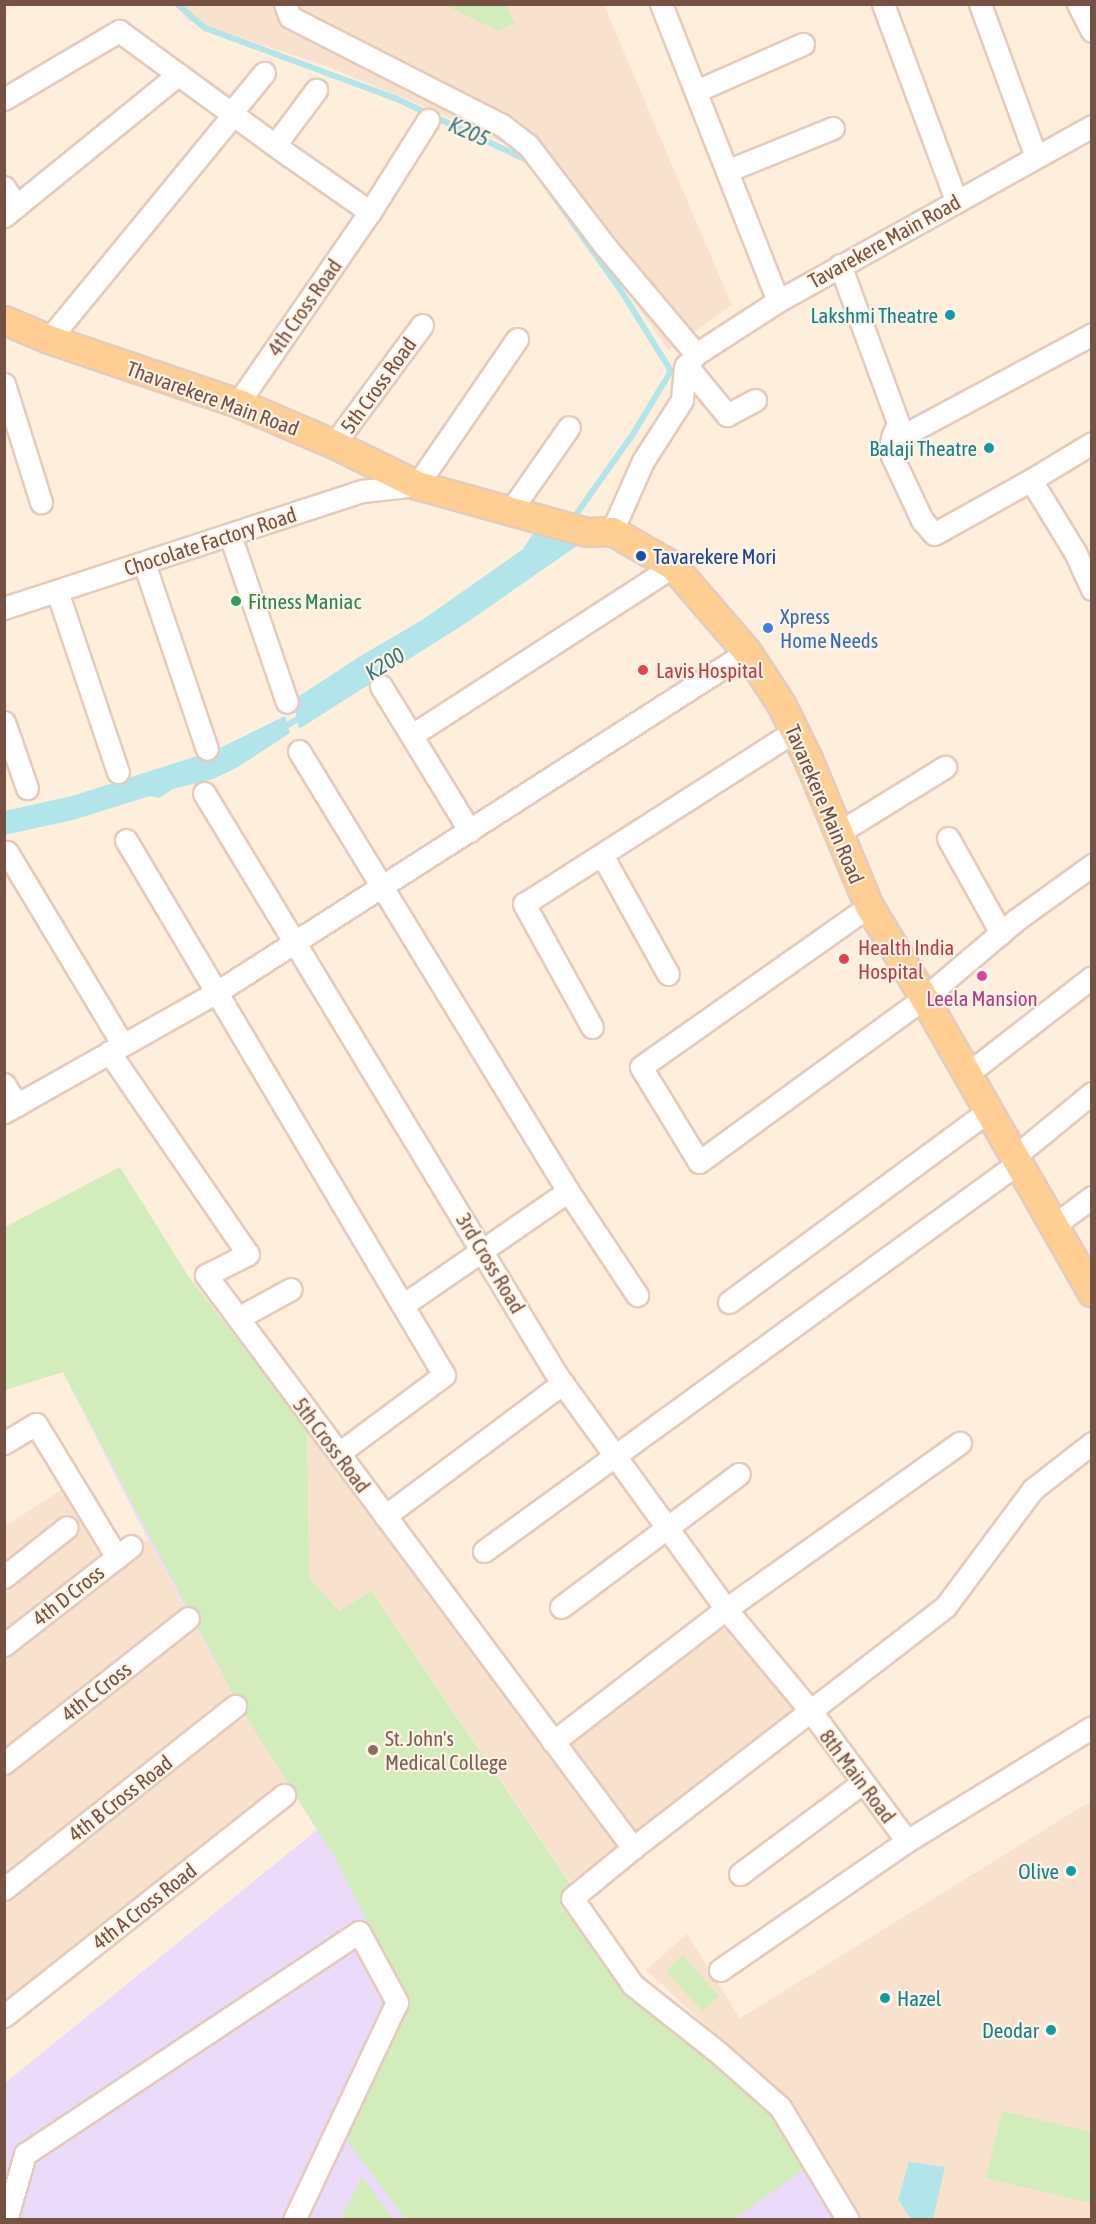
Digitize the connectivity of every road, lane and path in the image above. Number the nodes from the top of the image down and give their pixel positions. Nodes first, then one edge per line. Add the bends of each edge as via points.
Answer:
1 (285, 4) edge
2 (661, 4) edge
3 (883, 4) edge
4 (980, 4) edge
5 (1078, 4) edge
6 (1092, 31) edge
7 (803, 44) dead end
8 (264, 73) dead end
9 (179, 74) junction
10 (316, 90) dead end
11 (696, 91) junction
12 (4, 99) edge
13 (232, 114) junction
14 (428, 120) dead end
15 (1092, 126) edge
16 (833, 128) dead end
17 (275, 145) junction
18 (1036, 157) junction
19 (729, 170) junction
20 (4, 187) edge
21 (956, 200) junction
22 (11, 211) edge
23 (370, 212) junction
24 (840, 265) junction
25 (778, 300) junction
26 (6, 321) edge
27 (422, 325) dead end
28 (1092, 334) edge
29 (49, 339) junction
30 (517, 339) dead end
31 (689, 362) junction
32 (4, 384) edge
33 (755, 400) dead end
34 (238, 403) junction
35 (569, 427) dead end
36 (891, 442) junction
37 (1092, 443) edge
38 (334, 444) junction
39 (1031, 480) junction
40 (417, 485) junction
41 (41, 502) dead end
42 (511, 510) junction
43 (599, 531) junction
44 (230, 535) junction
45 (1083, 548) edge
46 (144, 563) junction
47 (673, 566) junction
48 (1092, 589) edge
49 (57, 591) junction
50 (4, 608) edge
51 (747, 652) junction
52 (381, 686) dead end
53 (287, 702) dead end
54 (4, 722) edge
55 (794, 731) junction
56 (411, 735) junction
57 (207, 749) dead end
58 (299, 751) dead end
59 (945, 767) dead end
60 (118, 772) dead end
61 (27, 788) dead end
62 (204, 794) dead end
63 (471, 831) junction
64 (838, 833) junction
65 (948, 837) dead end
66 (126, 840) dead end
67 (7, 852) dead end
68 (602, 855) junction
69 (1092, 865) edge
70 (382, 885) junction
71 (869, 906) junction
72 (1001, 933) junction
73 (296, 943) junction
74 (668, 974) dead end
75 (1092, 977) edge
76 (217, 992) junction
77 (924, 998) junction
78 (592, 1027) dead end
79 (116, 1049) junction
80 (967, 1074) junction
81 (4, 1084) edge
82 (1092, 1093) edge
83 (11, 1109) edge
84 (988, 1111) junction
85 (1016, 1160) junction
86 (568, 1191) junction
87 (1092, 1197) edge
88 (1053, 1226) junction
89 (483, 1251) junction
90 (291, 1289) dead end
91 (1092, 1292) edge
92 (637, 1295) dead end
93 (729, 1302) dead end
94 (403, 1305) junction
95 (238, 1318) junction
96 (563, 1383) junction
97 (4, 1443) edge
98 (960, 1443) dead end
99 (1092, 1443) edge
100 (339, 1453) junction
101 (614, 1456) junction
102 (740, 1474) dead end
103 (385, 1516) junction
104 (67, 1527) dead end
105 (668, 1529) junction
106 (484, 1551) dead end
107 (4, 1577) edge
108 (561, 1608) dead end
109 (726, 1610) junction
110 (188, 1618) dead end
111 (4, 1645) edge
112 (235, 1706) dead end
113 (810, 1710) junction
114 (1092, 1727) edge
115 (553, 1742) junction
116 (4, 1763) edge
117 (862, 1783) junction
118 (284, 1795) dead end
119 (906, 1841) junction
120 (633, 1848) junction
121 (740, 1874) dead end
122 (4, 1889) edge
123 (720, 1970) dead end
124 (5, 2016) edge
125 (6, 2220) edge
126 (294, 2220) edge
127 (848, 2220) edge

1 - 31 street via 290,17 502,125 528,145
2 - 11 street
3 - 21 street
4 - 18 street
5 - 6 street
7 - 11 street
8 - 13 street
9 - 12 street via 119,31
9 - 13 street
9 - 22 street
10 - 17 street
11 - 19 street
13 - 17 street
13 - 29 street
14 - 23 street, 4th Cross Road
15 - 18 street, Tavarekere Main Road
16 - 19 street
17 - 23 street
18 - 21 street, Tavarekere Main Road
19 - 25 street
20 - 22 street
21 - 24 street, Tavarekere Main Road
23 - 34 street, 4th Cross Road
24 - 25 street, Tavarekere Main Road
24 - 36 street via 898,423
25 - 31 street, Tavarekere Main Road
26 - 29 main road, Thavarekere Main Road
27 - 38 street, 5th Cross Road
28 - 36 street
29 - 34 main road, Thavarekere Main Road
30 - 40 street
31 - 33 street via 727,415
31 - 43 street via 682,400
32 - 41 street
34 - 38 main road, Thavarekere Main Road
35 - 42 street
36 - 39 street via 892,456 922,520 934,534
37 - 39 street
38 - 40 main road, Thavarekere Main Road
39 - 45 street
40 - 42 main road, Tavarekere Main Road
40 - 44 street, Chocolate Factory Road via 363,491
42 - 43 main road, Tavarekere Main Road
43 - 47 main road, Tavarekere Main Road
44 - 46 street, Chocolate Factory Road
44 - 53 street
45 - 48 street
46 - 49 street, Chocolate Factory Road
46 - 57 street
47 - 51 main road, Tavarekere Main Road
47 - 56 street
49 - 50 street, Chocolate Factory Road
49 - 60 street
51 - 55 main road, Tavarekere Main Road
51 - 63 street
52 - 56 street
54 - 61 street
55 - 64 main road, Tavarekere Main Road
55 - 68 street
56 - 63 street
58 - 70 street
59 - 64 street
62 - 73 street, 3rd Cross Road
63 - 70 street
64 - 71 main road, Tavarekere Main Road
65 - 72 street
66 - 76 street
67 - 79 street
68 - 74 street
68 - 78 street via 524,904
69 - 72 street
70 - 73 street
70 - 86 street
71 - 77 main road, Tavarekere Main Road
71 - 77 street via 641,1067 699,1162
72 - 77 street
73 - 76 street
73 - 89 street, 3rd Cross Road
75 - 80 street
76 - 79 street
76 - 94 street
77 - 80 main road, Tavarekere Main Road
79 - 83 street
79 - 95 street, 5th Cross Road via 248,1254 206,1275
80 - 84 main road, Tavarekere Main Road
81 - 83 street
82 - 85 street
84 - 85 main road, Tavarekere Main Road
84 - 93 street
85 - 88 main road, Tavarekere Main Road
85 - 101 street
86 - 89 street
86 - 92 street
87 - 88 street
88 - 91 main road, Tavarekere Main Road
89 - 94 street
89 - 96 street, 3rd Cross Road
90 - 95 street
94 - 100 street via 444,1375
95 - 100 street, 5th Cross Road
96 - 101 street, 3rd Cross Road
96 - 103 street
97 - 111 street, 4th D Cross via 36,1424 124,1551
98 - 109 street
99 - 113 street via 1033,1489 945,1607
100 - 103 street, 5th Cross Road
101 - 105 street, 3rd Cross Road
101 - 106 street
102 - 105 street
103 - 115 street, 5th Cross Road
104 - 107 street
105 - 108 street
105 - 109 street, 3rd Cross Road
109 - 113 street, 3rd Cross Road
109 - 115 street
110 - 116 street, 4th C Cross
112 - 122 street, 4th B Cross Road
113 - 117 street, 8th Main Road
113 - 120 street
114 - 119 street
115 - 120 street, 5th Cross Road
117 - 119 street, 8th Main Road
117 - 121 street
118 - 124 street, 4th A Cross Road
119 - 123 street
120 - 127 street via 572,1898 633,1985 780,2107
125 - 126 street via 25,2154 359,1932 397,2002

